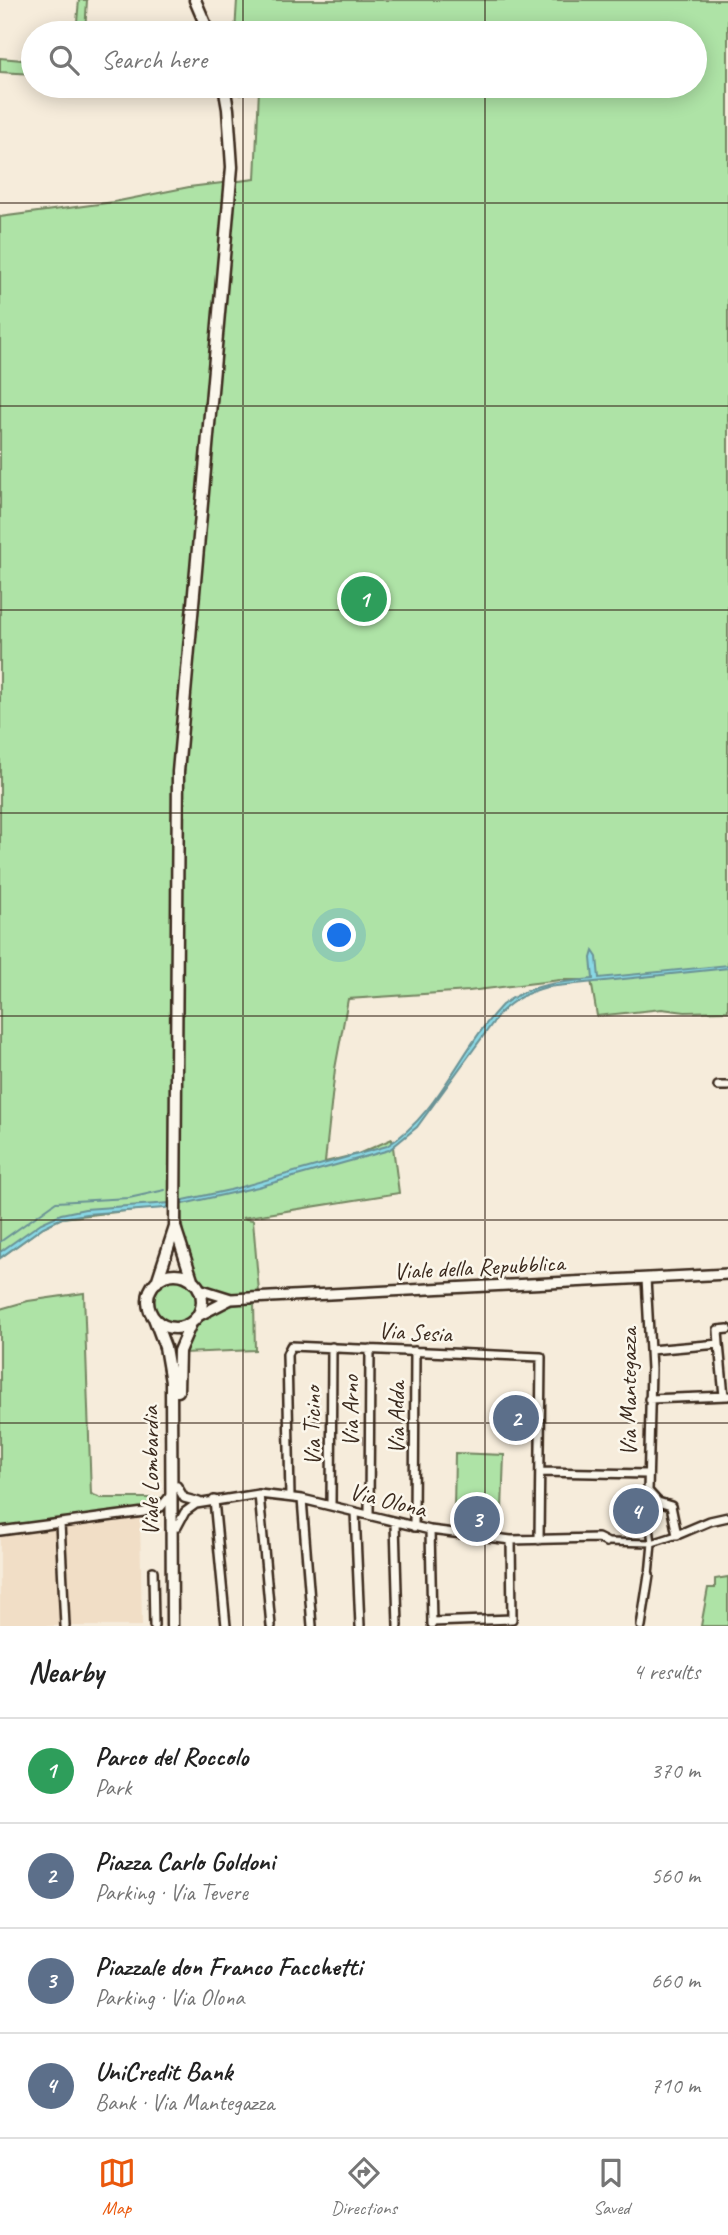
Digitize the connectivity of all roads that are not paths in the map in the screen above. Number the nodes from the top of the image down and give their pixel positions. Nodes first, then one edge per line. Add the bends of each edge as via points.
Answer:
1 (195, 0) edge
2 (204, 21) edge
3 (226, 98) edge
4 (718, 1086) dead end
5 (728, 1086) edge
6 (175, 1227) junction
7 (728, 1274) edge
8 (646, 1278) junction
9 (157, 1282) junction
10 (196, 1285) junction
11 (231, 1299) junction
12 (155, 1318) junction
13 (194, 1319) junction
14 (728, 1329) edge
15 (719, 1344) junction
16 (331, 1347) junction
17 (370, 1349) junction
18 (650, 1350) junction
19 (415, 1351) junction
20 (726, 1396) edge
21 (649, 1399) junction
22 (540, 1472) junction
23 (647, 1474) junction
24 (174, 1489) junction
25 (259, 1494) junction
26 (652, 1496) junction
27 (290, 1497) junction
28 (302, 1499) junction
29 (214, 1500) junction
30 (203, 1502) junction
31 (331, 1506) junction
32 (144, 1512) junction
33 (355, 1512) junction
34 (369, 1516) junction
35 (728, 1517) edge
36 (60, 1522) junction
37 (395, 1522) junction
38 (174, 1524) junction
39 (414, 1527) junction
40 (430, 1530) junction
41 (0, 1531) edge
42 (677, 1535) junction
43 (511, 1540) junction
44 (539, 1540) junction
45 (606, 1542) joint
46 (652, 1543) junction
47 (153, 1571) dead end
48 (649, 1576) joint
49 (481, 1623) edge
50 (432, 1624) edge
51 (65, 1626) edge
52 (153, 1626) edge
53 (172, 1626) edge
54 (177, 1626) edge
55 (226, 1626) edge
56 (271, 1626) edge
57 (312, 1626) edge
58 (360, 1626) edge
59 (398, 1626) edge
60 (642, 1626) edge

1 - 2 main road
3 - 6 main road via 232,167 178,772
4 - 5 street
6 - 9 main road
6 - 10 main road
7 - 8 street, Viale della Repubblica
8 - 11 street, Viale della Repubblica
8 - 18 street, Via Mantegazza
9 - 10 main road via 175,1275
9 - 12 main road via 149,1300
10 - 11 street
10 - 13 main road via 202,1302
11 - 13 street
12 - 13 main road via 172,1328
12 - 24 main road, Viale Lombardia via 171,1382
13 - 24 main road, Viale Lombardia via 179,1351
14 - 15 street via 718,1330
15 - 18 street
15 - 20 street
16 - 17 street, Via Sesia
16 - 27 street, Via Sesia via 288,1348
16 - 31 street, Via Ticino
17 - 19 street, Via Sesia
17 - 34 street, Via Arno
18 - 21 street, Via Mantegazza
19 - 22 street, Via Sesia via 541,1357
19 - 39 street, Via Adda
20 - 21 street
21 - 23 street, Via Mantegazza
22 - 23 street
22 - 44 street
23 - 26 street, Via Mantegazza
24 - 30 street via 192,1501
24 - 32 street via 161,1507
24 - 38 main road, Viale Lombardia
25 - 27 street, Via Olona
25 - 29 street, Via Olona
25 - 56 street
26 - 42 street via 671,1506
26 - 46 street via 644,1509
27 - 28 street, Via Olona
28 - 31 street, Via Olona
28 - 57 street
29 - 30 street, Via Olona
29 - 55 street
30 - 38 street via 188,1508
31 - 33 street, Via Olona
32 - 36 street
32 - 38 street via 160,1514
33 - 34 street, Via Olona
33 - 58 street
34 - 37 street, Via Olona
35 - 42 street
36 - 41 street
36 - 51 street
37 - 39 street, Via Olona
37 - 59 street
38 - 53 main road, Viale Lombardia
38 - 54 main road, Viale Lombardia
39 - 40 street, Via Olona
40 - 43 street, Via Olona
40 - 50 street
42 - 46 street
43 - 44 street, Via Olona
43 - 49 street via 512,1619
44 - 45 street, Via Olona via 598,1538
45 - 46 street
46 - 48 street
47 - 52 street, Viale Lombardia
48 - 60 street
49 - 50 street

